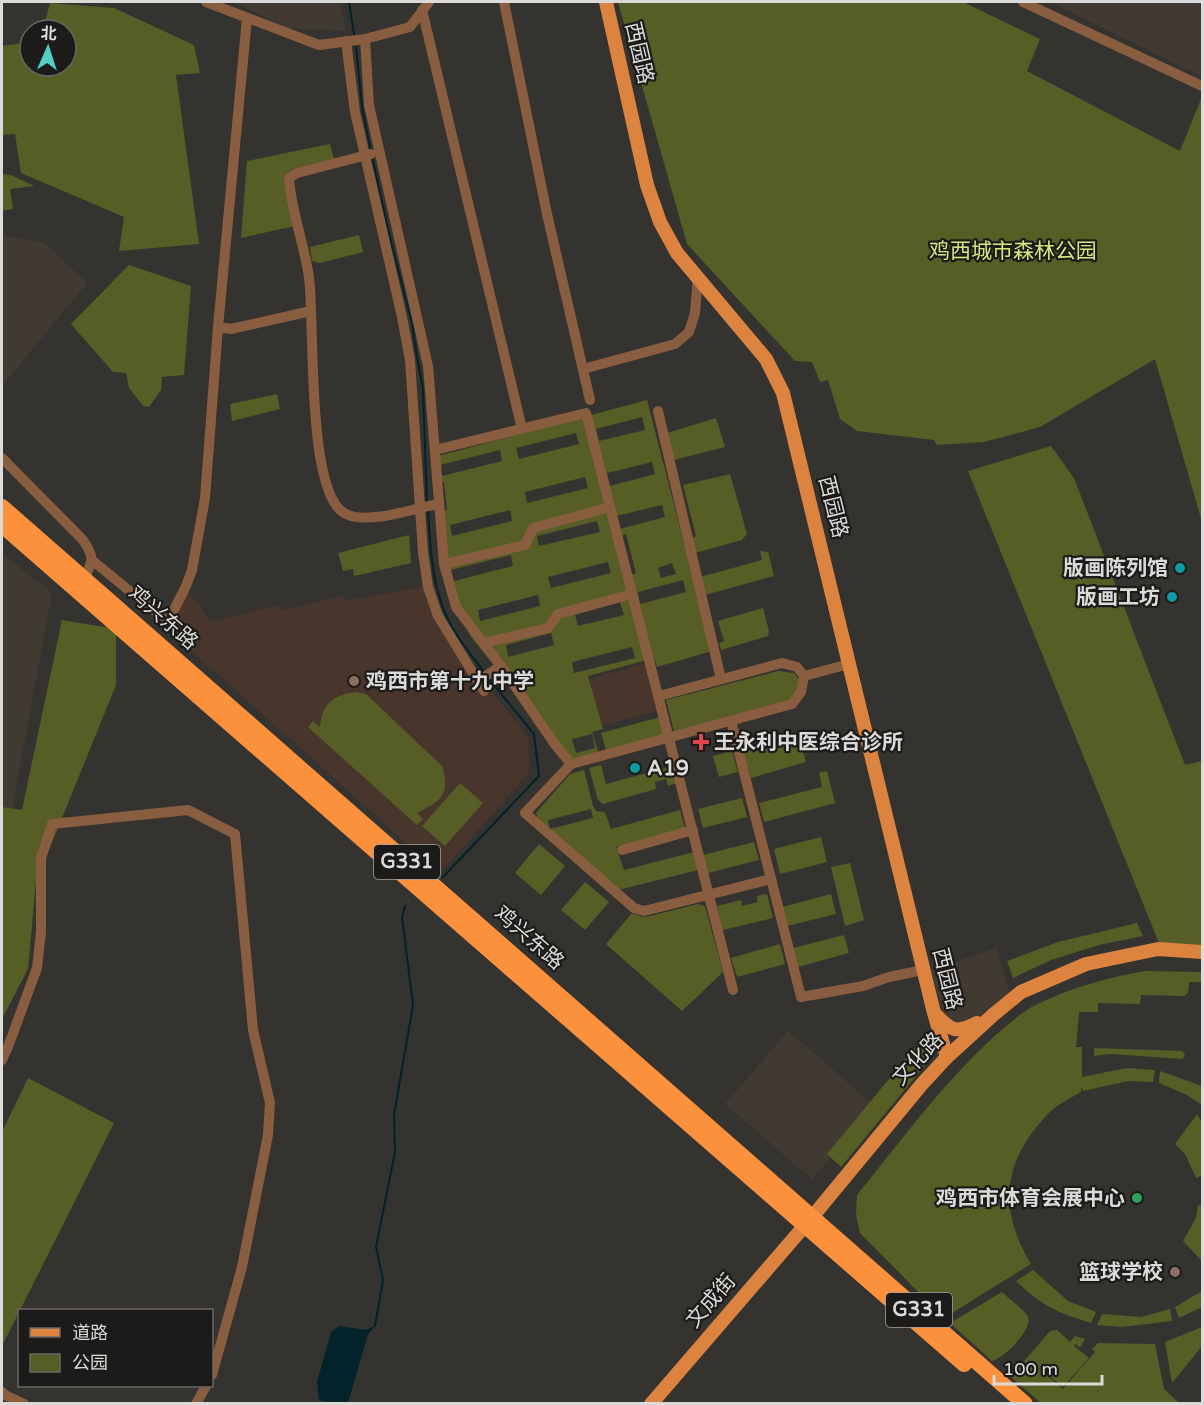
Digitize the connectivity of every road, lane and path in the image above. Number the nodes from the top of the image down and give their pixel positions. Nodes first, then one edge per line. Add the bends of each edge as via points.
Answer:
1 (206, 2) edge
2 (504, 2) edge
3 (606, 2) edge
4 (1023, 2) edge
5 (426, 6) edge
6 (247, 18) junction
7 (365, 39) junction
8 (346, 41) junction
9 (367, 72) junction
10 (351, 75) junction
11 (1203, 86) edge
12 (370, 109) junction
13 (355, 112) junction
14 (380, 152) junction
15 (365, 155) junction
16 (698, 277) junction
17 (311, 311) junction
18 (218, 327) junction
19 (583, 369) junction
20 (590, 400) dead end
21 (658, 411) dead end
22 (522, 429) junction
23 (435, 450) junction
24 (2, 458) edge
25 (438, 504) junction
26 (2, 507) edge
27 (420, 507) junction
28 (610, 507) junction
29 (2, 525) edge
30 (93, 561) junction
31 (443, 563) junction
32 (424, 564) junction
33 (84, 579) junction
34 (632, 594) junction
35 (484, 643) junction
36 (849, 664) junction
37 (501, 666) junction
38 (804, 676) junction
39 (721, 679) junction
40 (659, 696) junction
41 (730, 721) junction
42 (670, 737) junction
43 (571, 764) junction
44 (693, 830) junction
45 (622, 850) dead end
46 (771, 879) junction
47 (709, 895) junction
48 (1203, 952) edge
49 (1203, 959) edge
50 (923, 970) junction
51 (733, 990) dead end
52 (934, 1013) junction
53 (993, 1015) junction
54 (2, 1060) edge
55 (949, 1061) junction
56 (811, 1224) junction
57 (213, 1371) edge
58 (205, 1387) edge
59 (2, 1392) edge
60 (24, 1404) edge
61 (196, 1404) edge
62 (651, 1404) edge
63 (661, 1404) edge
64 (1009, 1404) edge
65 (1025, 1404) edge

1 - 6 street
2 - 19 street
3 - 16 main road, 西园路 via 647,185 660,222 677,253
4 - 11 street
5 - 7 street via 410,27
5 - 22 street
6 - 8 street via 319,45
6 - 18 street
7 - 8 street
7 - 9 street
8 - 10 street
9 - 10 street
9 - 12 street
10 - 13 street
12 - 13 street
12 - 14 street
13 - 15 street
14 - 15 street
14 - 23 street via 428,366
15 - 17 street via 297,172 289,178 309,275
15 - 27 street via 410,360
16 - 19 street via 689,332 675,344
16 - 36 main road, 西园路 via 766,359 783,393
17 - 18 street via 231,329
17 - 27 street via 317,439 324,481 333,502 344,513 371,518
18 - 30 street via 205,498 192,570 169,620
19 - 20 street
21 - 39 street
22 - 23 street
22 - 28 street via 585,413
23 - 25 street
24 - 30 street via 83,540
25 - 27 street
25 - 31 street
26 - 33 highway, 鸡兴东路 / G331
27 - 32 street
28 - 31 street via 533,528 525,545
28 - 34 street
29 - 56 highway, 鸡兴东路 / G331
30 - 33 street
31 - 32 street
31 - 35 street via 456,607
32 - 37 street via 438,616 481,686
33 - 56 highway, 鸡兴东路 / G331
34 - 35 street via 558,614 548,628
34 - 40 street
35 - 37 street
36 - 38 street
36 - 50 main road, 西园路
37 - 43 street
38 - 39 street via 797,667 782,663
38 - 41 street via 801,692 792,704
39 - 40 street
40 - 42 street
41 - 42 street
41 - 46 street
42 - 43 street
42 - 44 street
43 - 47 street via 525,813 634,908 644,911
44 - 45 street
44 - 47 street
46 - 47 street
46 - 50 street via 801,997
47 - 51 street
48 - 53 main road, 文化路 via 1158,949 1086,964 1021,992
49 - 55 main road, 文化路 via 1161,957 1086,974 1025,999
50 - 52 main road, 西园路
52 - 53 main road via 948,1029 963,1031
52 - 55 main road, 西园路
53 - 55 main road, 文化路
54 - 57 street via 37,968 41,858 52,824 188,810 235,834 253,1030 270,1103 268,1135 242,1267
55 - 56 main road, 文化路 via 922,1084
56 - 62 main road, 文成街
56 - 63 main road, 文成街
56 - 64 highway, 鸡兴东路 / G331
56 - 65 highway, 鸡兴东路 / G331
58 - 61 street
59 - 60 street

